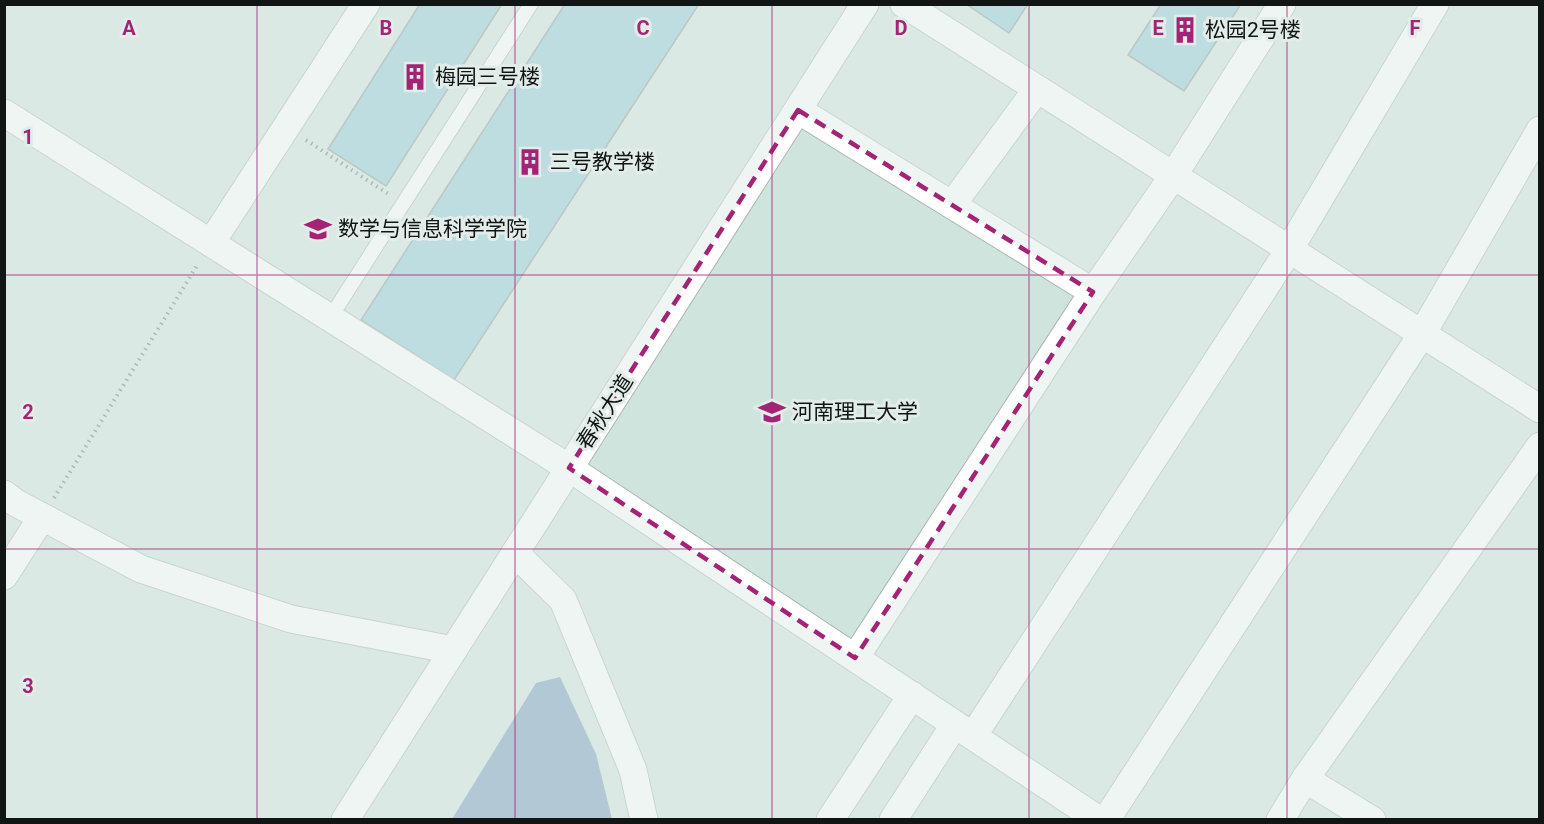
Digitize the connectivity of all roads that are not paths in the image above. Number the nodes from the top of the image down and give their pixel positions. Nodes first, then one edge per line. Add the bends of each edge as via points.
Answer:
1 (366, 4) edge
2 (531, 4) edge
3 (865, 4) edge
4 (904, 4) edge
5 (1282, 4) edge
6 (1436, 4) edge
7 (1036, 89) junction
8 (798, 110) junction
9 (4, 113) edge
10 (1539, 130) edge
11 (1173, 176) junction
12 (952, 205) junction
13 (211, 243) junction
14 (1289, 250) junction
15 (1092, 292) junction
16 (330, 318) junction
17 (1422, 334) junction
18 (1539, 410) edge
19 (1539, 446) edge
20 (569, 468) junction
21 (4, 494) edge
22 (42, 517) junction
23 (515, 553) junction
24 (4, 576) edge
25 (453, 650) junction
26 (855, 658) junction
27 (912, 696) junction
28 (964, 730) junction
29 (1305, 779) junction
30 (345, 819) edge
31 (644, 819) edge
32 (830, 819) edge
33 (893, 819) edge
34 (1099, 819) edge
35 (1106, 819) edge
36 (1280, 819) edge
37 (1372, 819) edge

1 - 13 street
2 - 16 lane
3 - 8 street, 春秋大道
4 - 7 street
5 - 11 street
6 - 14 street
7 - 11 street
7 - 12 street
8 - 12 street
8 - 20 street, 春秋大道
9 - 13 street
10 - 17 street
11 - 14 street
11 - 15 street
12 - 15 street
13 - 16 street
14 - 17 street
14 - 28 street
15 - 26 street
16 - 20 street
17 - 18 street
17 - 35 street
19 - 29 street
20 - 23 street, 春秋大道
20 - 26 street
21 - 22 street
22 - 24 street
22 - 25 street via 141,569 291,619
23 - 25 street, 春秋大道
23 - 31 street via 564,600 633,770
25 - 30 street, 春秋大道
26 - 27 street
27 - 28 street
27 - 32 street
28 - 33 street
28 - 34 street
29 - 36 street
29 - 37 street

